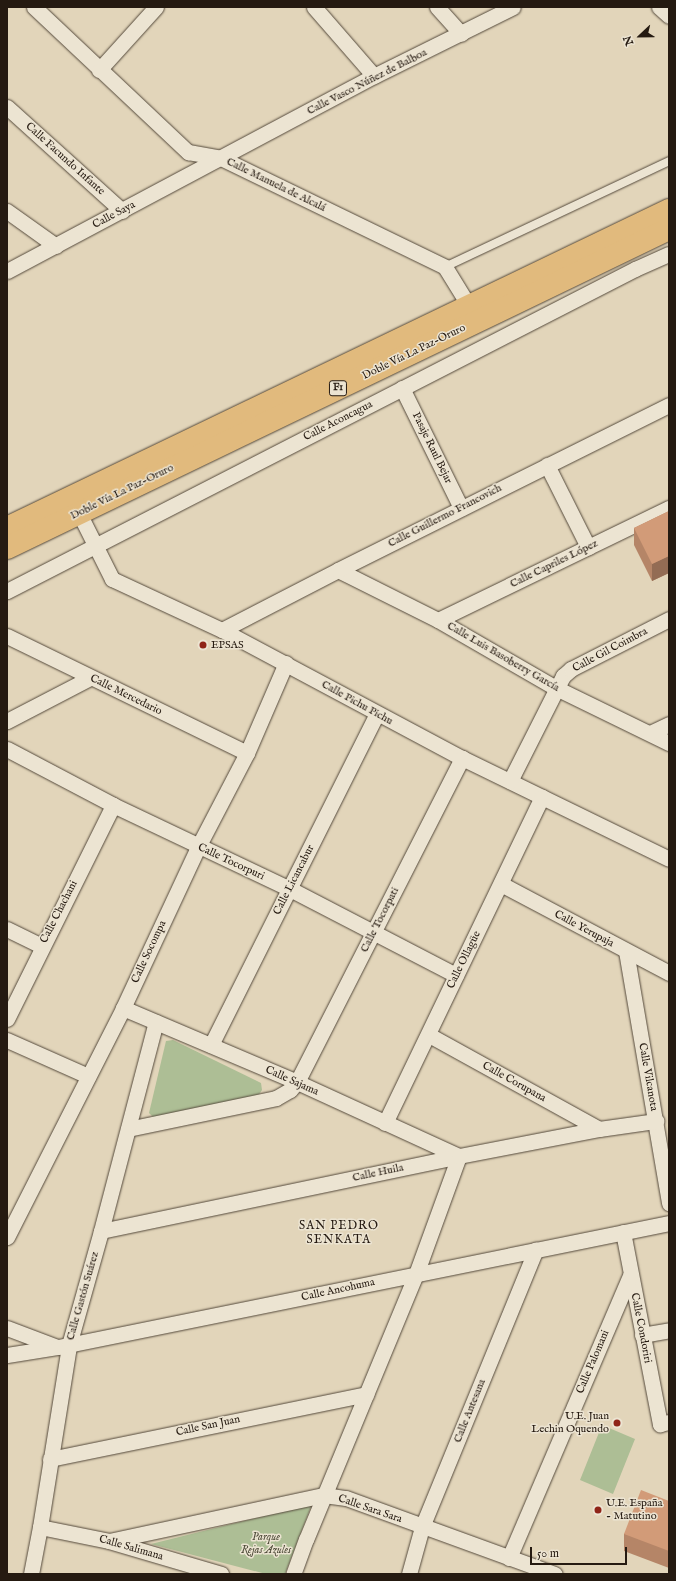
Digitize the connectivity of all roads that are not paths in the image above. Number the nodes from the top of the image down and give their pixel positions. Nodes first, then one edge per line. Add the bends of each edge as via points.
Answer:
1 (34, 7) edge
2 (156, 7) edge
3 (314, 7) edge
4 (437, 7) edge
5 (513, 7) edge
6 (659, 7) edge
7 (669, 16) edge
8 (461, 34) junction
9 (99, 70) junction
10 (374, 76) junction
11 (7, 107) edge
12 (221, 158) junction
13 (669, 161) edge
14 (669, 210) edge
15 (7, 211) edge
16 (122, 211) junction
17 (669, 229) edge
18 (56, 246) junction
19 (669, 254) edge
20 (445, 267) junction
21 (7, 271) edge
22 (469, 306) junction
23 (402, 388) junction
24 (669, 405) edge
25 (547, 465) junction
26 (461, 508) junction
27 (669, 508) edge
28 (80, 513) junction
29 (7, 528) edge
30 (96, 545) junction
31 (588, 547) junction
32 (7, 548) edge
33 (338, 570) junction
34 (7, 591) edge
35 (669, 619) edge
36 (438, 620) junction
37 (222, 630) junction
38 (7, 636) edge
39 (286, 663) junction
40 (90, 678) junction
41 (556, 688) junction
42 (377, 714) junction
43 (7, 721) edge
44 (669, 724) edge
45 (650, 733) junction
46 (669, 743) edge
47 (7, 749) edge
48 (247, 753) junction
49 (462, 758) junction
50 (510, 781) junction
51 (542, 797) junction
52 (113, 805) junction
53 (198, 847) junction
54 (669, 859) edge
55 (501, 884) junction
56 (290, 890) junction
57 (7, 929) edge
58 (373, 933) junction
59 (42, 946) junction
60 (626, 951) junction
61 (669, 973) edge
62 (456, 974) junction
63 (123, 1008) junction
64 (7, 1019) edge
65 (156, 1022) junction
66 (429, 1035) junction
67 (7, 1040) edge
68 (211, 1045) junction
69 (88, 1076) junction
70 (297, 1082) junction
71 (656, 1121) junction
72 (385, 1123) junction
73 (599, 1129) junction
74 (128, 1130) junction
75 (459, 1156) junction
76 (669, 1203) edge
77 (11, 1220) edge
78 (669, 1223) edge
79 (101, 1231) junction
80 (623, 1232) junction
81 (7, 1238) edge
82 (536, 1249) junction
83 (416, 1274) junction
84 (630, 1276) junction
85 (7, 1328) edge
86 (669, 1330) edge
87 (642, 1335) junction
88 (63, 1346) junction
89 (7, 1355) edge
90 (366, 1394) junction
91 (664, 1423) edge
92 (50, 1459) junction
93 (324, 1494) junction
94 (40, 1527) junction
95 (422, 1527) junction
96 (109, 1541) junction
97 (509, 1558) junction
98 (201, 1571) edge
99 (31, 1574) edge
100 (221, 1574) edge
101 (293, 1574) edge
102 (409, 1574) edge
103 (555, 1574) edge

1 - 9 street, Calle Manuela de Alcalá
2 - 9 street
3 - 10 street
4 - 8 street
5 - 8 street, Calle Vasco Núñez de Balboa
6 - 7 street
8 - 10 street, Calle Vasco Núñez de Balboa
9 - 12 street, Calle Manuela de Alcalá via 188,152
10 - 12 street, Calle Vasco Núñez de Balboa
11 - 16 street, Calle Facundo Infante
12 - 16 street, Calle Saya
12 - 20 street, Calle Manuela de Alcalá
13 - 20 lane
14 - 22 highway, Doble Vía La Paz-Oruro / F1
15 - 18 street
16 - 18 street, Calle Saya
17 - 28 highway, Doble Vía La Paz-Oruro / F1
18 - 21 street, Calle Saya
19 - 23 street, Calle Aconcagua
20 - 22 street
22 - 29 highway, Doble Vía La Paz-Oruro / F1
23 - 26 street, Pasaje Raul Bejar
23 - 30 street, Calle Aconcagua
24 - 25 street, Calle Guillermo Francovich
25 - 26 street, Calle Guillermo Francovich
25 - 31 street
26 - 33 street, Calle Guillermo Francovich
27 - 31 street, Calle Capriles López
28 - 30 street, Calle Pichu Pichu
28 - 32 highway, Doble Vía La Paz-Oruro / F1
30 - 34 street, Calle Aconcagua
30 - 37 street, Calle Pichu Pichu via 112,579
31 - 36 street, Calle Capriles López
33 - 36 street, Calle Luis Basoberry García
33 - 37 street, Calle Guillermo Francovich
35 - 41 street, Calle Gil Coimbra via 571,669
36 - 41 street, Calle Luis Basoberry García
37 - 39 street, Calle Pichu Pichu
38 - 40 street, Calle Mercedario
39 - 42 street, Calle Pichu Pichu
39 - 48 street, Calle Socompa
40 - 43 street
40 - 48 street, Calle Mercedario
41 - 45 street, Calle Luis Basoberry García
41 - 50 street, Calle Gil Coimbra
42 - 49 street, Calle Pichu Pichu
42 - 56 street, Calle Licancabur
44 - 45 street
45 - 46 street, Calle Luis Basoberry García
47 - 52 street, Calle Tocorpuri
48 - 53 street, Calle Socompa
49 - 50 street, Calle Pichu Pichu
49 - 58 street, Calle Tocorpati
50 - 51 street, Calle Pichu Pichu
51 - 54 street, Calle Pichu Pichu
51 - 55 street, Calle Ollagüe
52 - 53 street, Calle Tocorpuri
52 - 59 street, Calle Chachani
53 - 56 street, Calle Tocorpuri
53 - 63 street, Calle Socompa
55 - 60 street, Calle Yerupaja
55 - 62 street, Calle Ollagüe
56 - 58 street, Calle Tocorpuri
56 - 68 street, Calle Licancabur
57 - 59 street
58 - 62 street, Calle Tocorpuri
58 - 70 street, Calle Tocorpati
59 - 64 street, Calle Chachani
60 - 61 street, Calle Yerupaja
60 - 71 street, Calle Vilcanota
62 - 66 street, Calle Ollagüe
63 - 65 street, Calle Sajama
63 - 69 street, Calle Socompa
65 - 68 street, Calle Sajama
65 - 74 street, Calle Gastón Suárez
66 - 72 street, Calle Ollagüe
66 - 73 street, Calle Corupana
67 - 69 street
68 - 70 street, Calle Sajama
69 - 77 street, Calle Socompa
70 - 72 street, Calle Sajama
70 - 74 street via 290,1090 276,1098
71 - 73 street, Calle Huila
71 - 76 street, Calle Vilcanota
72 - 75 street, Calle Sajama
73 - 75 street, Calle Huila
74 - 79 street, Calle Gastón Suárez
75 - 79 street, Calle Huila
75 - 83 street
77 - 81 street, Calle Socompa
78 - 80 street, Calle Ancohuma
79 - 88 street, Calle Gastón Suárez
80 - 82 street, Calle Ancohuma
80 - 84 street, Calle Condoriri
82 - 83 street, Calle Ancohuma
82 - 95 street, Calle Antesana
83 - 88 street, Calle Ancohuma
83 - 90 street
84 - 87 street, Calle Condoriri
84 - 97 street, Calle Palomani
85 - 88 street
86 - 87 street
87 - 91 street, Calle Condoriri
88 - 89 street, Calle Ancohuma
88 - 92 street, Calle Gastón Suárez
90 - 92 street, Calle San Juan
90 - 93 street
92 - 94 street, Calle Gastón Suárez
93 - 95 street, Calle Sara Sara via 346,1498
93 - 96 street, Calle Sara Sara
93 - 101 street
94 - 96 street, Calle Salimana
94 - 99 street, Calle Gastón Suárez
95 - 97 street, Calle Sara Sara
95 - 102 street, Calle Antesana
96 - 98 street, Calle Salimana
97 - 103 street, Calle Sara Sara
98 - 100 street, Calle Salimana

